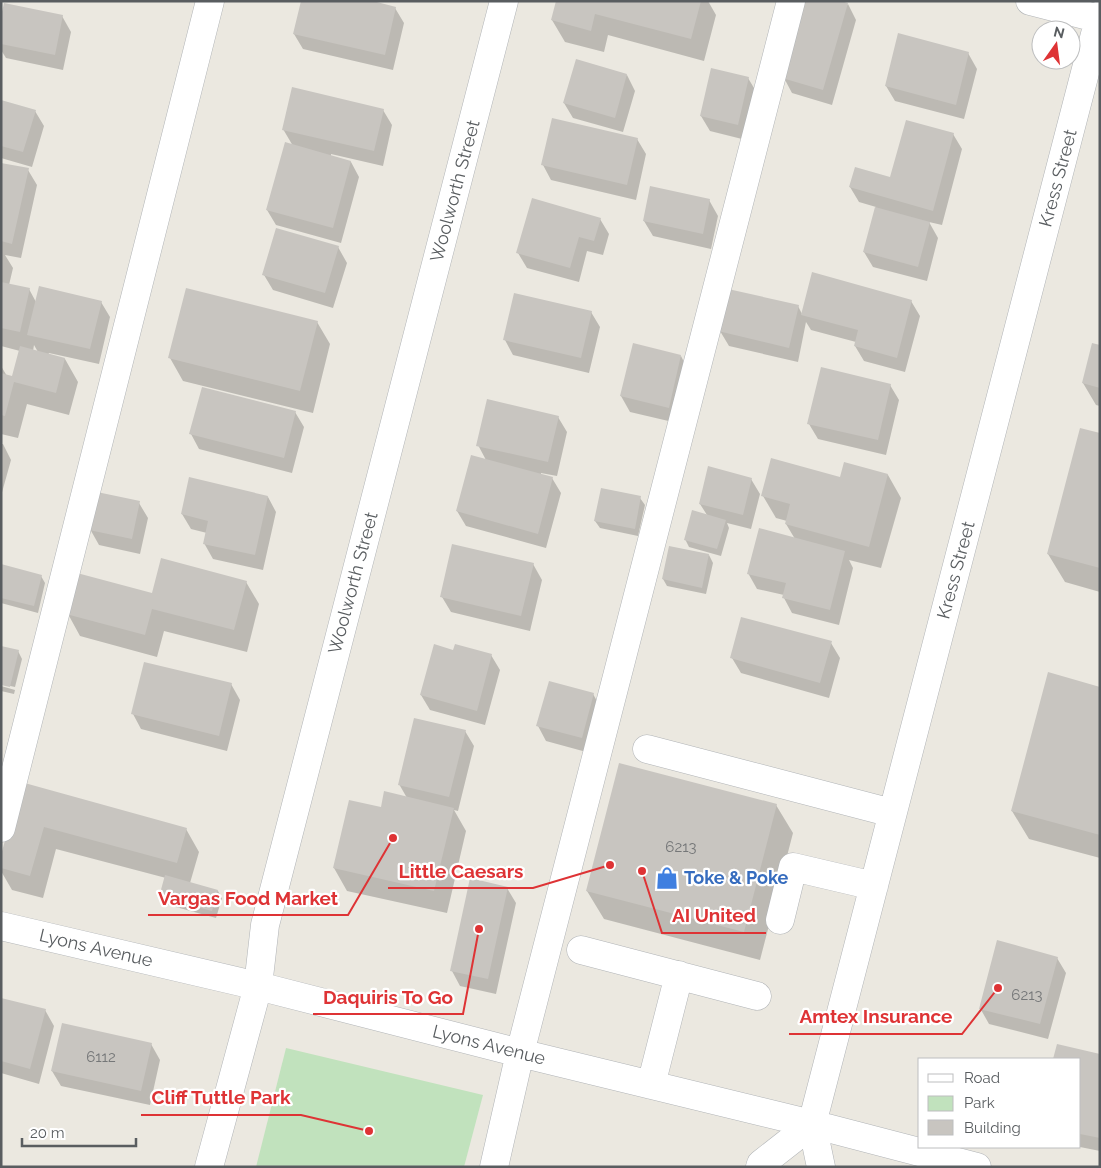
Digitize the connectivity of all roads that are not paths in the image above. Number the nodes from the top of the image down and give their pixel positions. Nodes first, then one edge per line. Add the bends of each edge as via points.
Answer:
1 (210, 1) edge
2 (504, 1) edge
3 (791, 1) edge
4 (1030, 1) edge
5 (1099, 18) edge
6 (647, 749) dead end
7 (892, 813) junction
8 (1, 828) edge
9 (874, 886) junction
10 (780, 920) dead end
11 (1, 926) edge
12 (581, 950) dead end
13 (679, 976) junction
14 (258, 986) junction
15 (757, 996) dead end
16 (520, 1053) junction
17 (651, 1085) junction
18 (812, 1124) junction
19 (209, 1167) edge
20 (494, 1167) edge
21 (760, 1167) edge
22 (821, 1167) edge
23 (977, 1167) edge

1 - 8 street
2 - 14 street, Woolworth Street via 265,925
3 - 16 street
4 - 5 street
5 - 7 street, Kress Street
6 - 7 street
7 - 9 street, Kress Street
9 - 10 street via 793,867
9 - 18 street, Kress Street
11 - 14 street, Lyons Avenue
12 - 13 street
13 - 15 street
13 - 17 street
14 - 16 street, Lyons Avenue
14 - 19 street, Woolworth Street
16 - 17 street, Lyons Avenue
16 - 20 street
17 - 18 street, Lyons Avenue
18 - 21 street
18 - 22 street, Kress Street
18 - 23 street, Lyons Avenue

